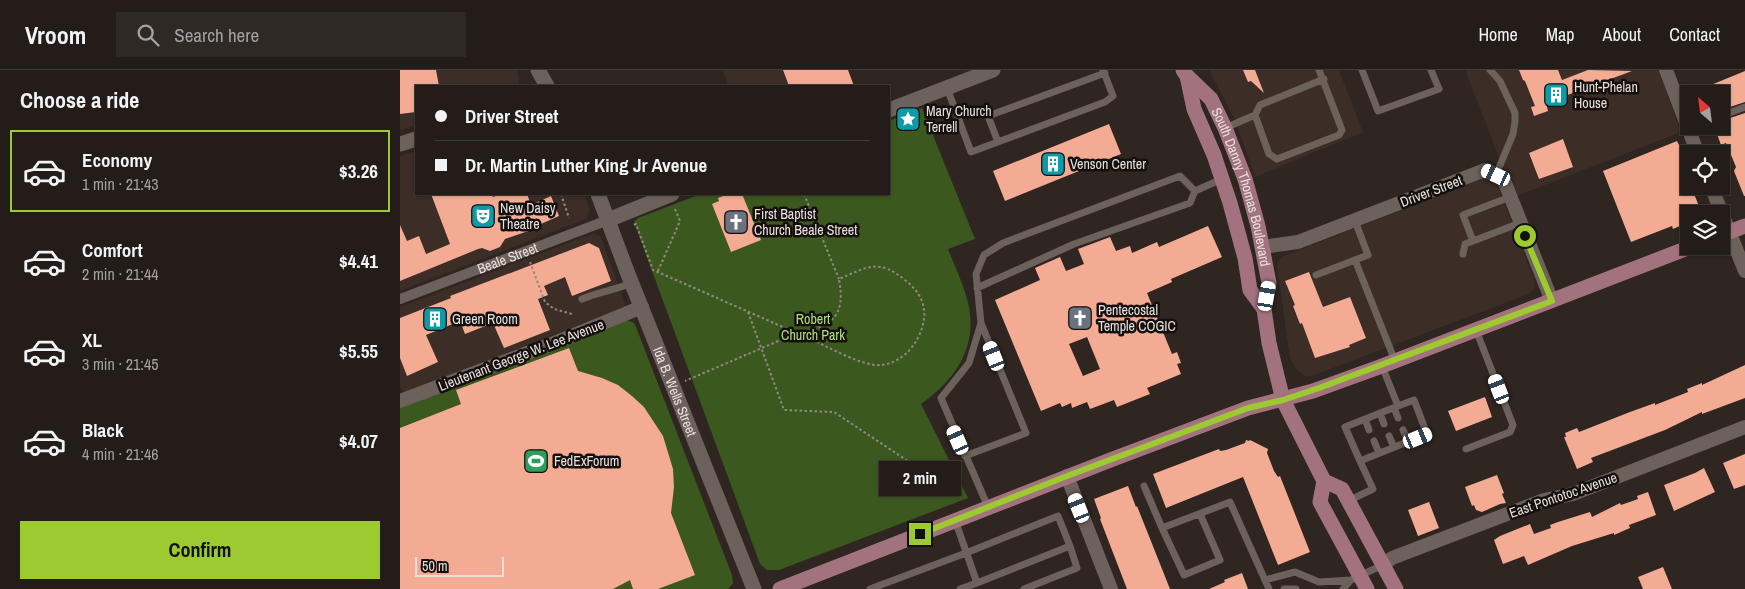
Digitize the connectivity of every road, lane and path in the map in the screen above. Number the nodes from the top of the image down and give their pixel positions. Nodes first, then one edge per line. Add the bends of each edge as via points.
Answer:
1 (538, 70) edge
2 (992, 70) edge
3 (1319, 70) edge
4 (1363, 70) edge
5 (1431, 70) edge
6 (1490, 70) edge
7 (1666, 70) edge
8 (1104, 72) edge
9 (1185, 73) edge
10 (1324, 79) junction
11 (546, 85) edge
12 (946, 88) junction
13 (1680, 100) edge
14 (1745, 107) edge
15 (890, 110) edge
16 (1730, 113) edge
17 (1255, 114) junction
18 (1225, 128) junction
19 (415, 139) edge
20 (998, 142) junction
21 (400, 144) edge
22 (1496, 175) junction
23 (1223, 179) junction
24 (1195, 191) junction
25 (560, 195) edge
26 (598, 195) edge
27 (804, 195) edge
28 (1510, 197) junction
29 (673, 201) edge
30 (569, 218) dead end
31 (608, 220) junction
32 (1355, 221) junction
33 (1520, 223) junction
34 (634, 225) dead end
35 (1745, 226) edge
36 (1730, 232) edge
37 (1473, 241) junction
38 (1730, 244) edge
39 (1262, 247) junction
40 (526, 251) junction
41 (1680, 251) edge
42 (1463, 254) dead end
43 (1355, 260) junction
44 (658, 272) junction
45 (1745, 272) edge
46 (1316, 275) dead end
47 (840, 279) junction
48 (632, 283) junction
49 (977, 288) junction
50 (400, 299) edge
51 (582, 299) dead end
52 (1552, 301) junction
53 (642, 307) junction
54 (1264, 309) junction
55 (747, 311) junction
56 (572, 314) dead end
57 (981, 323) junction
58 (1476, 330) junction
59 (797, 333) junction
60 (761, 348) junction
61 (1388, 364) junction
62 (674, 386) junction
63 (1283, 400) junction
64 (400, 401) edge
65 (1396, 407) junction
66 (1380, 413) junction
67 (1398, 418) dead end
68 (1365, 419) junction
69 (1384, 424) dead end
70 (1745, 427) edge
71 (1369, 430) dead end
72 (1404, 430) dead end
73 (1389, 436) dead end
74 (1374, 441) dead end
75 (1408, 442) junction
76 (1394, 447) junction
77 (1466, 449) dead end
78 (1379, 453) junction
79 (965, 456) junction
80 (1360, 461) junction
81 (1067, 476) junction
82 (1324, 481) junction
83 (1144, 486) dead end
84 (962, 497) dead end
85 (1348, 500) junction
86 (988, 507) junction
87 (1200, 514) junction
88 (955, 520) junction
89 (1162, 528) junction
90 (1070, 546) junction
91 (966, 553) junction
92 (1383, 565) junction
93 (1355, 578) junction
94 (1265, 580) junction
95 (977, 583) junction
96 (754, 589) edge
97 (780, 589) edge
98 (870, 589) edge
99 (960, 589) edge
100 (1024, 589) edge
101 (1111, 589) edge
102 (1269, 589) edge
103 (1284, 589) edge
104 (1296, 589) edge
105 (1343, 589) edge
106 (1367, 589) edge
107 (1396, 589) edge

1 - 11 street
2 - 12 street
3 - 10 lane
4 - 5 lane via 1378,111 1439,89
6 - 22 lane via 1500,81 1515,122
7 - 13 street
8 - 20 lane via 1113,96 1105,102
8 - 20 lane via 988,116
9 - 18 main road, South Danny Thomas Boulevard via 1211,99
9 - 23 main road, South Danny Thomas Boulevard via 1194,109
10 - 17 lane via 1260,105
10 - 17 lane via 1342,130 1339,135 1277,160 1269,154
12 - 15 street
12 - 20 lane via 971,152
14 - 16 lane
17 - 18 lane
18 - 39 main road, South Danny Thomas Boulevard via 1245,179
19 - 21 street
22 - 28 street via 1503,178
22 - 32 street, Driver Street via 1485,170
23 - 24 lane
23 - 54 main road, South Danny Thomas Boulevard via 1250,290
24 - 49 lane via 1190,203 1074,244
24 - 49 lane via 1180,176 1003,243 984,255 976,274
25 - 30 path
26 - 31 street, Ida B. Wells Street
27 - 47 path
28 - 33 street
28 - 37 lane via 1463,214
29 - 31 street, Beale Street
29 - 44 path via 680,222
31 - 40 street, Beale Street
31 - 48 street, Ida B. Wells Street
32 - 39 street, Driver Street via 1298,242
32 - 43 lane via 1368,255
33 - 37 lane
33 - 52 street
34 - 44 path via 654,270
35 - 36 main road
37 - 42 lane via 1465,244
38 - 45 street
39 - 54 main road, South Danny Thomas Boulevard via 1269,283
40 - 50 street, Beale Street
40 - 56 path via 545,302 554,309
41 - 52 main road
43 - 46 lane
43 - 61 lane
44 - 55 path
47 - 59 path via 841,302 837,315 814,330
47 - 59 path via 870,266 881,266 917,292 925,306 924,321 907,354 882,365 868,365
48 - 51 lane
48 - 53 street, Ida B. Wells Street
49 - 57 lane
52 - 58 main road
53 - 62 street, Ida B. Wells Street
53 - 64 street, Lieutenant George W. Lee Avenue
54 - 63 main road, South Danny Thomas Boulevard
55 - 59 path
55 - 60 path
57 - 79 lane via 969,363 941,398
57 - 79 lane via 1026,433
58 - 61 main road
58 - 77 lane via 1513,425 1510,432
59 - 60 path
60 - 62 path
60 - 84 path via 784,410 834,412
61 - 63 main road
61 - 65 lane
62 - 96 street, Ida B. Wells Street
63 - 81 main road via 1248,408
63 - 82 main road, South Danny Thomas Boulevard
65 - 66 lane
65 - 67 lane
65 - 75 lane via 1414,400 1427,434
66 - 68 lane
66 - 69 lane
68 - 71 lane
68 - 80 lane via 1345,427
70 - 92 street, East Pontotoc Avenue via 1573,494 1544,500 1392,558
72 - 75 lane
73 - 76 lane
74 - 78 lane
75 - 76 lane
76 - 78 lane
78 - 80 lane
79 - 86 lane
80 - 85 lane via 1373,489
81 - 86 main road
81 - 101 street
82 - 85 main road via 1342,489
82 - 93 main road via 1320,502
83 - 89 lane
85 - 92 main road
86 - 88 main road
87 - 89 lane
87 - 89 lane via 1220,560 1184,575
87 - 94 lane via 1230,502
88 - 91 lane
88 - 97 main road
90 - 91 lane via 1058,516
90 - 95 lane
90 - 100 lane via 1077,568
91 - 95 lane
91 - 98 lane
92 - 93 lane
92 - 107 main road
93 - 94 lane via 1319,582 1294,572
93 - 105 lane
93 - 106 main road
94 - 102 lane
95 - 99 lane
103 - 104 lane

